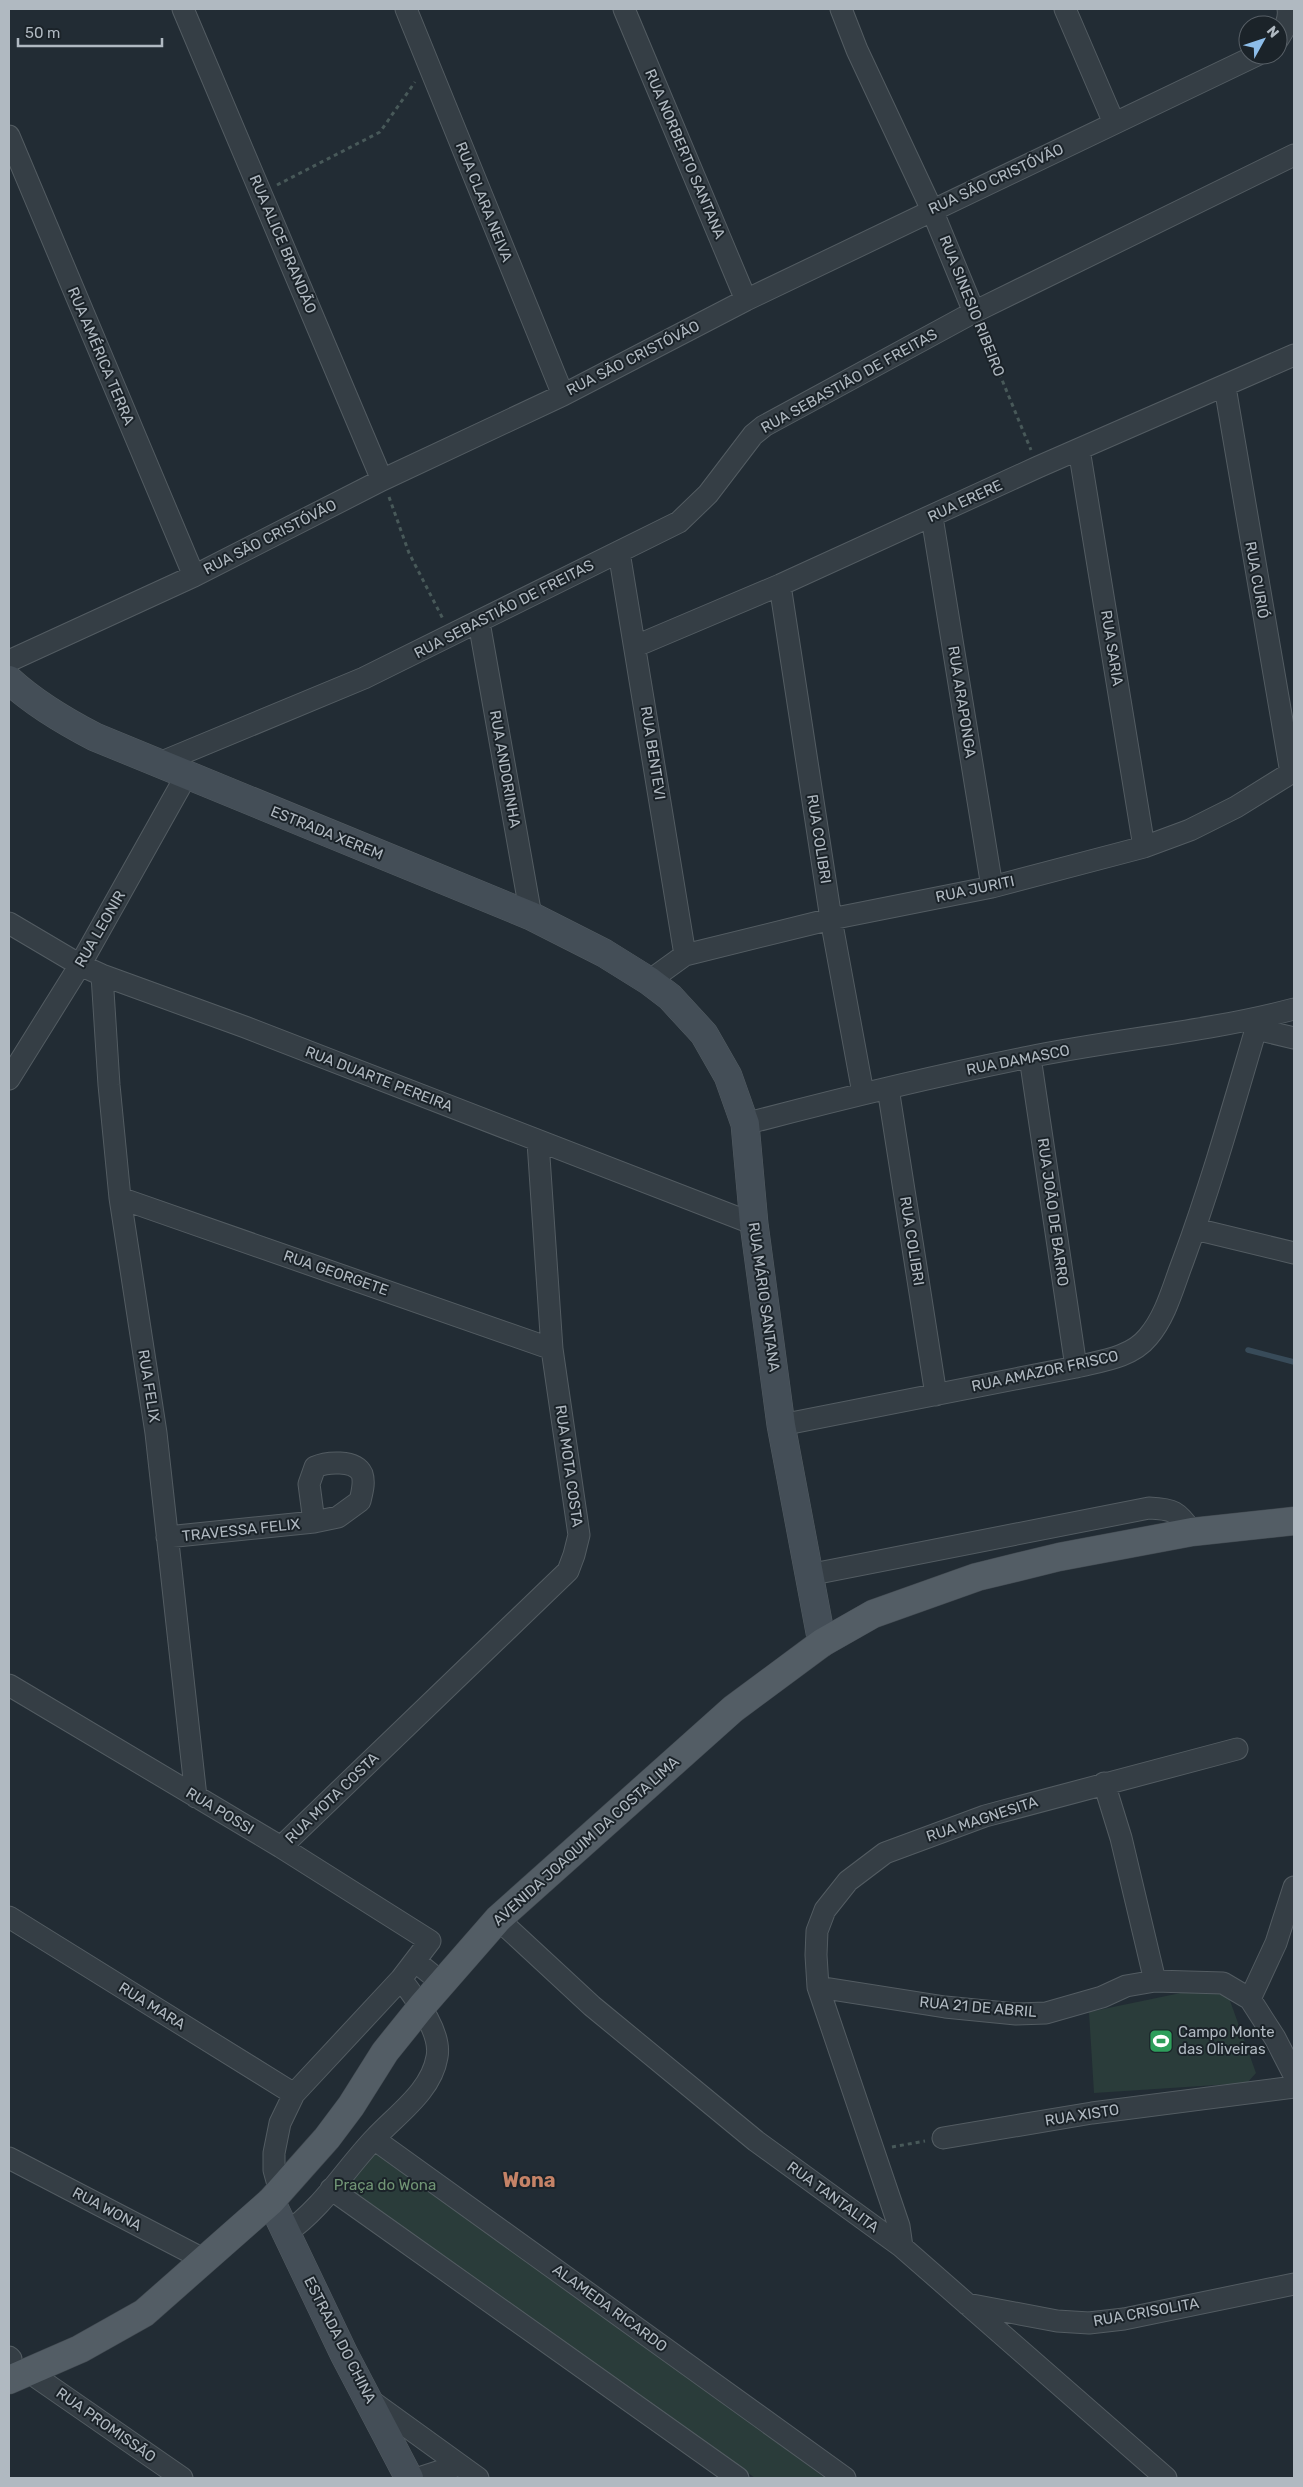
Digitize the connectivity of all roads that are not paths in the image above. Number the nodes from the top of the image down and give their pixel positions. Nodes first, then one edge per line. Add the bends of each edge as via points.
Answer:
1 (183, 9) edge
2 (406, 9) edge
3 (624, 9) edge
4 (841, 9) edge
5 (1065, 9) edge
6 (1238, 64) edge
7 (1114, 124) junction
8 (9, 136) edge
9 (1294, 155) edge
10 (932, 210) junction
11 (746, 300) junction
12 (974, 312) junction
13 (1294, 355) edge
14 (1225, 387) junction
15 (563, 395) junction
16 (1079, 449) junction
17 (382, 480) junction
18 (932, 517) junction
19 (619, 552) junction
20 (194, 576) junction
21 (780, 586) junction
22 (479, 622) junction
23 (636, 646) junction
24 (9, 661) edge
25 (9, 680) edge
26 (158, 764) junction
27 (1293, 772) edge
28 (186, 776) junction
29 (1144, 847) junction
30 (992, 887) junction
31 (531, 916) junction
32 (831, 918) junction
33 (9, 923) edge
34 (685, 955) junction
35 (80, 965) junction
36 (102, 975) junction
37 (649, 981) junction
38 (1294, 1009) edge
39 (1253, 1025) junction
40 (1294, 1038) edge
41 (1030, 1057) junction
42 (9, 1079) edge
43 (888, 1088) junction
44 (863, 1093) junction
45 (745, 1124) junction
46 (538, 1142) junction
47 (120, 1198) junction
48 (754, 1224) junction
49 (1195, 1228) junction
50 (1294, 1252) edge
51 (552, 1349) junction
52 (1076, 1367) junction
53 (936, 1394) junction
54 (781, 1425) junction
55 (1294, 1521) edge
56 (314, 1522) dead end
57 (1192, 1532) junction
58 (167, 1537) junction
59 (808, 1575) junction
60 (822, 1643) junction
61 (9, 1685) edge
62 (1238, 1749) dead end
63 (1104, 1783) junction
64 (196, 1797) junction
65 (281, 1847) junction
66 (1294, 1887) edge
67 (9, 1917) edge
68 (498, 1919) junction
69 (415, 1961) junction
70 (401, 1979) junction
71 (1155, 1980) junction
72 (442, 1982) junction
73 (818, 1987) junction
74 (1250, 1999) junction
75 (422, 2006) junction
76 (1294, 2075) edge
77 (1294, 2087) edge
78 (294, 2094) junction
79 (943, 2138) road end
80 (374, 2139) junction
81 (9, 2158) edge
82 (331, 2189) junction
83 (276, 2196) junction
84 (286, 2233) junction
85 (902, 2246) junction
86 (204, 2260) junction
87 (1294, 2284) edge
88 (967, 2304) junction
89 (15, 2367) edge
90 (370, 2400) junction
91 (459, 2465) junction
92 (182, 2478) edge
93 (410, 2478) edge
94 (419, 2478) edge
95 (478, 2478) edge
96 (738, 2478) edge
97 (845, 2478) edge
98 (1166, 2478) edge

1 - 17 street, RUA ALICE BRANDÃO
2 - 15 street, RUA CLARA NEIVA
3 - 11 street, RUA NORBERTO SANTANA
4 - 10 street, RUA SINESIO RIBEIRO
5 - 7 street
6 - 7 street, RUA SÃO CRISTÓVÃO
7 - 10 street, RUA SÃO CRISTÓVÃO
8 - 20 street, RUA AMÉRICA TERRA
9 - 12 street, RUA SEBASTIÃO DE FREITAS
10 - 11 street, RUA SÃO CRISTÓVÃO
10 - 12 street, RUA SINESIO RIBEIRO
11 - 15 street, RUA SÃO CRISTÓVÃO
12 - 19 street, RUA SEBASTIÃO DE FREITAS via 764,426 753,435 708,494 679,522
13 - 14 street, RUA ERERE
14 - 16 street, RUA ERERE
14 - 27 street, RUA CURIÓ
15 - 17 street, RUA SÃO CRISTÓVÃO
16 - 18 street, RUA ERERE
16 - 29 street, RUA SARIA
17 - 20 street, RUA SÃO CRISTÓVÃO
18 - 21 street, RUA ERERE
18 - 30 street, RUA ARAPONGA
19 - 22 street, RUA SEBASTIÃO DE FREITAS
19 - 23 street, RUA BENTEVI
20 - 24 street, RUA SÃO CRISTÓVÃO
21 - 23 street, RUA ERERE
21 - 32 street, RUA COLIBRI
22 - 26 street, RUA SEBASTIÃO DE FREITAS via 364,678
22 - 31 street, RUA ANDORINHA
23 - 34 street, RUA BENTEVI
25 - 26 street, ESTRADA XEREM via 27,697 59,718
26 - 28 street, ESTRADA XEREM
27 - 29 street, RUA JURITI via 1236,807 1190,830
28 - 31 street, ESTRADA XEREM
28 - 35 street, RUA LEONIR
29 - 30 street, RUA JURITI
30 - 32 street, RUA JURITI
31 - 37 street, ESTRADA XEREM via 604,953
32 - 34 street, RUA JURITI
32 - 44 street, RUA COLIBRI
33 - 35 street, RUA DUARTE PEREIRA
34 - 37 street, RUA JURITI
35 - 36 street, RUA DUARTE PEREIRA
35 - 42 street, RUA LEONIR
36 - 46 street, RUA DUARTE PEREIRA via 254,1030
36 - 47 street, RUA FELIX
37 - 45 street, RUA MÁRIO SANTANA via 670,997 704,1034 728,1076
38 - 39 street, RUA DAMASCO
39 - 40 street
39 - 41 street, RUA DAMASCO
39 - 49 street, RUA AMAZOR FRISCO
41 - 43 street, RUA DAMASCO
41 - 52 street, RUA JOĀO DE BARRO
43 - 44 street, RUA DAMASCO
43 - 53 street, RUA COLIBRI
44 - 45 street, RUA DAMASCO
45 - 48 street, RUA MÁRIO SANTANA
46 - 48 street, RUA DUARTE PEREIRA
46 - 51 street, RUA MOTA COSTA
47 - 51 street, RUA GEORGETE
47 - 58 street, RUA FELIX via 156,1433
48 - 54 street, RUA MÁRIO SANTANA
49 - 50 street
49 - 52 street, RUA AMAZOR FRISCO via 1163,1314 1148,1338 1124,1355
51 - 65 street, RUA MOTA COSTA via 579,1535 568,1571
52 - 53 street, RUA AMAZOR FRISCO
53 - 54 street, RUA AMAZOR FRISCO
54 - 59 street, RUA MÁRIO SANTANA
55 - 57 main road, AVENIDA JOAQUIM DA COSTA LIMA
56 - 58 street, TRAVESSA FELIX
57 - 59 street via 1182,1516 1169,1509 1149,1508
57 - 60 main road, AVENIDA JOAQUIM DA COSTA LIMA via 1059,1557 977,1577 873,1614
58 - 64 street, RUA FELIX
59 - 60 street, RUA MÁRIO SANTANA
60 - 68 main road, AVENIDA JOAQUIM DA COSTA LIMA via 733,1709
61 - 64 street, RUA POSSI
62 - 63 street, RUA MAGNESITA
63 - 71 street via 1121,1838
63 - 73 street, RUA MAGNESITA via 985,1816 885,1853 848,1881 825,1910 817,1931
64 - 65 street, RUA POSSI
65 - 69 street, RUA POSSI via 430,1941
66 - 74 street via 1276,1943
67 - 78 street, RUA MARA
68 - 72 main road, AVENIDA JOAQUIM DA COSTA LIMA
68 - 85 street, RUA TANTALITA via 592,2006 756,2141
69 - 70 street
69 - 72 street
70 - 75 street
70 - 78 street
71 - 73 street, RUA 21 DE ABRIL via 1126,1986 1102,1997 1046,2013 1016,2014 945,2007
71 - 74 street, RUA 21 DE ABRIL via 1223,1983
72 - 75 main road, AVENIDA JOAQUIM DA COSTA LIMA
73 - 85 street, RUA MAGNESITA via 891,2203
74 - 76 street, RUA 21 DE ABRIL
75 - 80 street via 436,2041 438,2056 420,2092
75 - 83 main road, AVENIDA JOAQUIM DA COSTA LIMA via 385,2052 351,2106
77 - 79 street, RUA XISTO via 1092,2113
78 - 83 street via 280,2123 274,2153
80 - 82 street
80 - 97 street, ALAMEDA RICARDO
81 - 86 street, RUA WONA
82 - 84 street
82 - 96 street
83 - 84 street, ESTRADA DO CHINA
83 - 86 main road, AVENIDA JOAQUIM DA COSTA LIMA
84 - 90 street, ESTRADA DO CHINA via 344,2354
85 - 88 street, RUA TANTALITA
86 - 89 main road, AVENIDA JOAQUIM DA COSTA LIMA via 144,2313 80,2349
87 - 88 street, RUA CRISOLITA via 1124,2319 1089,2323 1057,2321
88 - 98 street, RUA TANTALITA
89 - 92 street, RUA PROMISSÃO
90 - 91 street
90 - 93 street, ESTRADA DO CHINA
91 - 94 street
91 - 95 street

